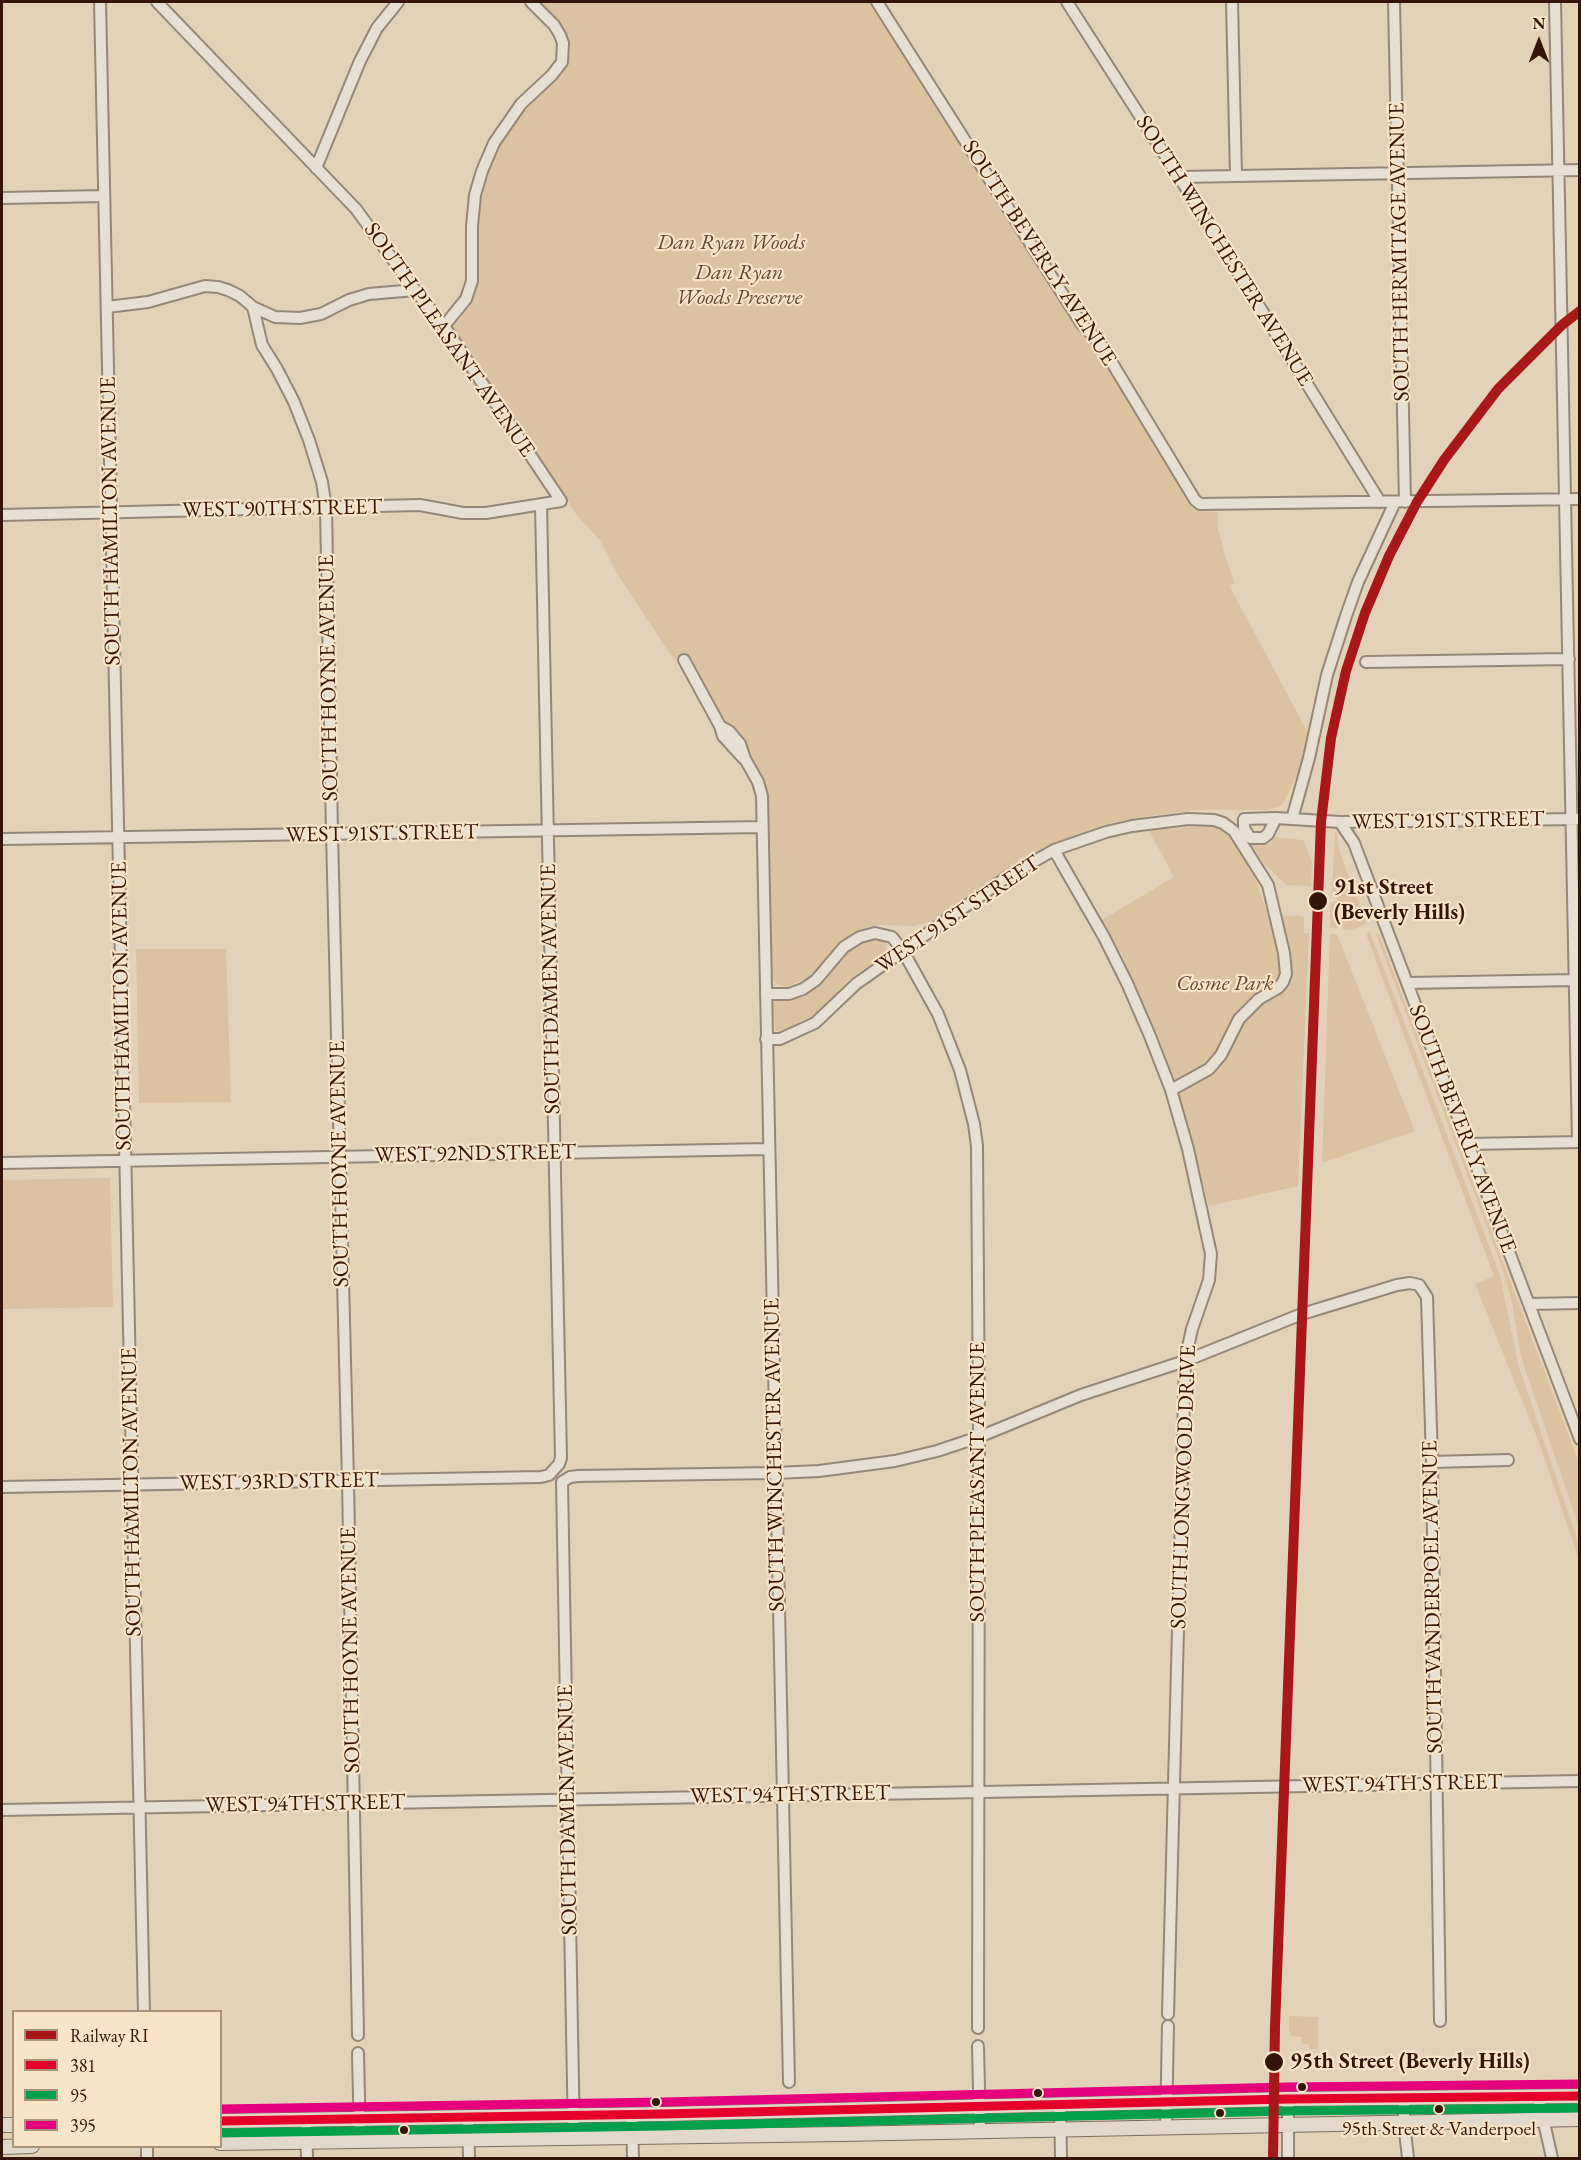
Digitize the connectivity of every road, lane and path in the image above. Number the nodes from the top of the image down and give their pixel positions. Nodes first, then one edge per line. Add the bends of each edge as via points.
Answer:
1 (100, 2) edge
2 (158, 2) edge
3 (398, 2) edge
4 (531, 2) edge
5 (877, 2) edge
6 (1067, 2) edge
7 (1232, 2) edge
8 (1394, 2) edge
9 (1555, 2) edge
10 (316, 168) junction
11 (1558, 170) junction
12 (1580, 170) edge
13 (1397, 172) junction
14 (1236, 175) junction
15 (1179, 177) junction
16 (104, 196) junction
17 (2, 198) edge
18 (415, 290) junction
19 (107, 307) junction
20 (253, 307) junction
21 (444, 326) junction
22 (1565, 499) junction
23 (1580, 499) edge
24 (561, 501) joint
25 (1380, 502) junction
26 (1400, 502) junction
27 (541, 505) junction
28 (326, 508) junction
29 (111, 513) junction
30 (2, 515) edge
31 (1569, 659) junction
32 (684, 660) dead end
33 (1366, 662) dead end
34 (1276, 818) junction
35 (1292, 819) junction
36 (1576, 820) edge
37 (1340, 822) junction
38 (762, 827) junction
39 (548, 831) junction
40 (332, 834) junction
41 (118, 838) junction
42 (2, 839) edge
43 (1054, 850) junction
44 (903, 951) junction
45 (1575, 980) junction
46 (1407, 983) junction
47 (766, 994) junction
48 (766, 1039) junction
49 (1171, 1090) junction
50 (1579, 1142) edge
51 (1468, 1144) junction
52 (769, 1149) junction
53 (554, 1152) junction
54 (339, 1156) junction
55 (125, 1160) junction
56 (2, 1163) edge
57 (1580, 1303) edge
58 (1529, 1304) junction
59 (1185, 1361) junction
60 (979, 1437) junction
61 (1580, 1439) edge
62 (1508, 1460) dead end
63 (1432, 1462) junction
64 (555, 1470) joint
65 (775, 1473) junction
66 (348, 1481) junction
67 (132, 1485) junction
68 (2, 1487) edge
69 (1580, 1781) edge
70 (1436, 1783) junction
71 (1174, 1788) junction
72 (978, 1792) junction
73 (783, 1796) junction
74 (568, 1800) junction
75 (353, 1804) junction
76 (139, 1808) junction
77 (2, 1810) edge
78 (144, 2010) edge
79 (1440, 2021) dead end
80 (978, 2028) dead end
81 (358, 2035) dead end
82 (978, 2046) dead end
83 (358, 2053) dead end
84 (789, 2082) dead end
85 (1538, 2096) junction
86 (1580, 2096) edge
87 (1404, 2098) junction
88 (1288, 2099) junction
89 (1167, 2102) junction
90 (1060, 2104) junction
91 (979, 2106) junction
92 (632, 2114) junction
93 (574, 2115) junction
94 (468, 2117) junction
95 (359, 2118) junction
96 (306, 2119) junction
97 (1580, 2119) edge
98 (1543, 2120) junction
99 (222, 2121) edge
100 (1404, 2123) junction
101 (1287, 2125) junction
102 (1166, 2127) junction
103 (1061, 2130) junction
104 (980, 2131) junction
105 (632, 2137) junction
106 (574, 2138) junction
107 (468, 2139) junction
108 (360, 2141) junction
109 (307, 2142) junction
110 (222, 2143) edge
111 (307, 2158) edge
112 (469, 2158) edge
113 (633, 2158) edge
114 (1061, 2158) edge
115 (1288, 2158) edge
116 (1408, 2158) edge
117 (1552, 2158) edge

1 - 16 street, SOUTH HAMILTON AVENUE
2 - 10 street, SOUTH PLEASANT AVENUE
3 - 10 street via 377,28 360,61
4 - 21 street via 560,35 562,62 521,104 494,143 475,195 472,281 466,299
5 - 25 street, SOUTH BEVERLY AVENUE via 1081,322 1100,343 1195,501
6 - 15 street, SOUTH WINCHESTER AVENUE
7 - 14 street
8 - 13 street, SOUTH HERMITAGE AVENUE
9 - 11 street
10 - 18 street, SOUTH PLEASANT AVENUE via 356,209
11 - 12 street
11 - 13 street
11 - 22 street
13 - 14 street
13 - 26 street, SOUTH HERMITAGE AVENUE
14 - 15 street
15 - 25 street, SOUTH WINCHESTER AVENUE
16 - 17 street
16 - 19 street, SOUTH HAMILTON AVENUE
18 - 20 street via 369,294 321,314 300,318 275,316
18 - 21 street, SOUTH PLEASANT AVENUE
19 - 20 street via 148,302 205,286 228,290
19 - 29 street, SOUTH HAMILTON AVENUE
20 - 28 street, SOUTH HOYNE AVENUE via 261,345 278,369 309,440
21 - 24 street, SOUTH PLEASANT AVENUE
22 - 23 street
22 - 26 street
22 - 31 street
24 - 27 street, WEST 90TH STREET
25 - 26 street
26 - 35 street, SOUTH HERMITAGE AVENUE via 1346,616 1327,675
27 - 28 street, WEST 90TH STREET via 486,513 420,505
27 - 39 street, SOUTH DAMEN AVENUE
28 - 29 street, WEST 90TH STREET
28 - 40 street, SOUTH HOYNE AVENUE
29 - 30 street, WEST 90TH STREET
29 - 41 street, SOUTH HAMILTON AVENUE
31 - 33 street
31 - 36 street
32 - 38 street via 723,736 745,759 758,782
34 - 34 street, WEST 91ST STREET via 1263,838 1250,838 1244,828 1244,819
34 - 35 street, WEST 91ST STREET
35 - 37 street, WEST 91ST STREET
36 - 37 street, WEST 91ST STREET
36 - 45 street
37 - 46 street, SOUTH BEVERLY AVENUE via 1354,843
38 - 39 street, WEST 91ST STREET
38 - 47 street, SOUTH WINCHESTER AVENUE
39 - 40 street, WEST 91ST STREET
39 - 53 street, SOUTH DAMEN AVENUE
40 - 41 street, WEST 91ST STREET
40 - 54 street, SOUTH HOYNE AVENUE
41 - 42 street, WEST 91ST STREET
41 - 55 street, SOUTH HAMILTON AVENUE
43 - 44 street, WEST 91ST STREET via 1007,877
43 - 49 street, SOUTH LONGWOOD DRIVE via 1127,983
43 - 49 street, WEST 91ST STREET via 1132,826 1202,819 1223,823 1234,831 1268,885 1284,953 1283,982 1239,1020 1209,1069
44 - 47 street via 886,934 860,937 844,947 803,990
44 - 48 street, WEST 91ST STREET via 856,984 815,1023 780,1039
44 - 60 street, SOUTH PLEASANT AVENUE via 938,1014 960,1070 974,1124
45 - 46 street
45 - 50 street
46 - 51 street, SOUTH BEVERLY AVENUE
47 - 48 street, SOUTH WINCHESTER AVENUE
48 - 52 street, SOUTH WINCHESTER AVENUE
49 - 59 street, SOUTH LONGWOOD DRIVE via 1211,1254 1209,1280
50 - 51 street
51 - 58 street, SOUTH BEVERLY AVENUE
52 - 53 street, WEST 92ND STREET
52 - 65 street, SOUTH WINCHESTER AVENUE
53 - 54 street, WEST 92ND STREET
53 - 64 street, SOUTH DAMEN AVENUE via 561,1458
54 - 55 street, WEST 92ND STREET
54 - 66 street, SOUTH HOYNE AVENUE
55 - 56 street, WEST 92ND STREET
55 - 67 street, SOUTH HAMILTON AVENUE
57 - 58 street
58 - 61 street, SOUTH BEVERLY AVENUE
59 - 60 street via 1081,1395
59 - 63 street, SOUTH VANDERPOEL AVENUE via 1308,1312 1397,1285 1419,1285 1427,1297
59 - 71 street, SOUTH LONGWOOD DRIVE
60 - 65 street via 895,1461
60 - 72 street, SOUTH PLEASANT AVENUE
62 - 63 street
63 - 70 street, SOUTH VANDERPOEL AVENUE
64 - 66 street, WEST 93RD STREET via 541,1477
65 - 73 street, SOUTH WINCHESTER AVENUE
65 - 74 street, SOUTH DAMEN AVENUE via 578,1476 562,1482
66 - 67 street, WEST 93RD STREET
66 - 75 street, SOUTH HOYNE AVENUE
67 - 68 street, WEST 93RD STREET
67 - 76 street, SOUTH HAMILTON AVENUE
69 - 70 street, WEST 94TH STREET
70 - 71 street, WEST 94TH STREET
70 - 79 street, SOUTH VANDERPOEL AVENUE
71 - 72 street, WEST 94TH STREET
71 - 89 street, SOUTH LONGWOOD DRIVE
72 - 73 street, WEST 94TH STREET
72 - 80 street, SOUTH PLEASANT AVENUE
73 - 74 street, WEST 94TH STREET
73 - 84 street, SOUTH WINCHESTER AVENUE
74 - 75 street, WEST 94TH STREET
74 - 93 street, SOUTH DAMEN AVENUE
75 - 76 street, WEST 94TH STREET
75 - 81 street, SOUTH HOYNE AVENUE
76 - 77 street, WEST 94TH STREET
76 - 78 street, SOUTH HAMILTON AVENUE
82 - 91 street
83 - 95 street
85 - 86 main road
85 - 87 main road
85 - 98 street
87 - 88 main road
87 - 100 street
88 - 89 main road
88 - 101 street
89 - 90 main road
89 - 102 street, SOUTH LONGWOOD DRIVE
90 - 91 main road
90 - 103 street
91 - 92 main road
91 - 104 street
92 - 93 main road
92 - 105 street
93 - 94 main road
93 - 106 street, SOUTH DAMEN AVENUE
94 - 95 main road
94 - 107 street
95 - 96 main road
95 - 108 street
96 - 99 main road
96 - 109 street
97 - 98 main road
98 - 100 main road
98 - 117 street
100 - 101 main road
100 - 116 street
101 - 102 main road
101 - 115 street
102 - 103 main road
103 - 104 main road
103 - 114 street
104 - 105 main road
105 - 106 main road
105 - 113 street
106 - 107 main road
107 - 108 main road
107 - 112 street
108 - 109 main road
109 - 110 main road
109 - 111 street

